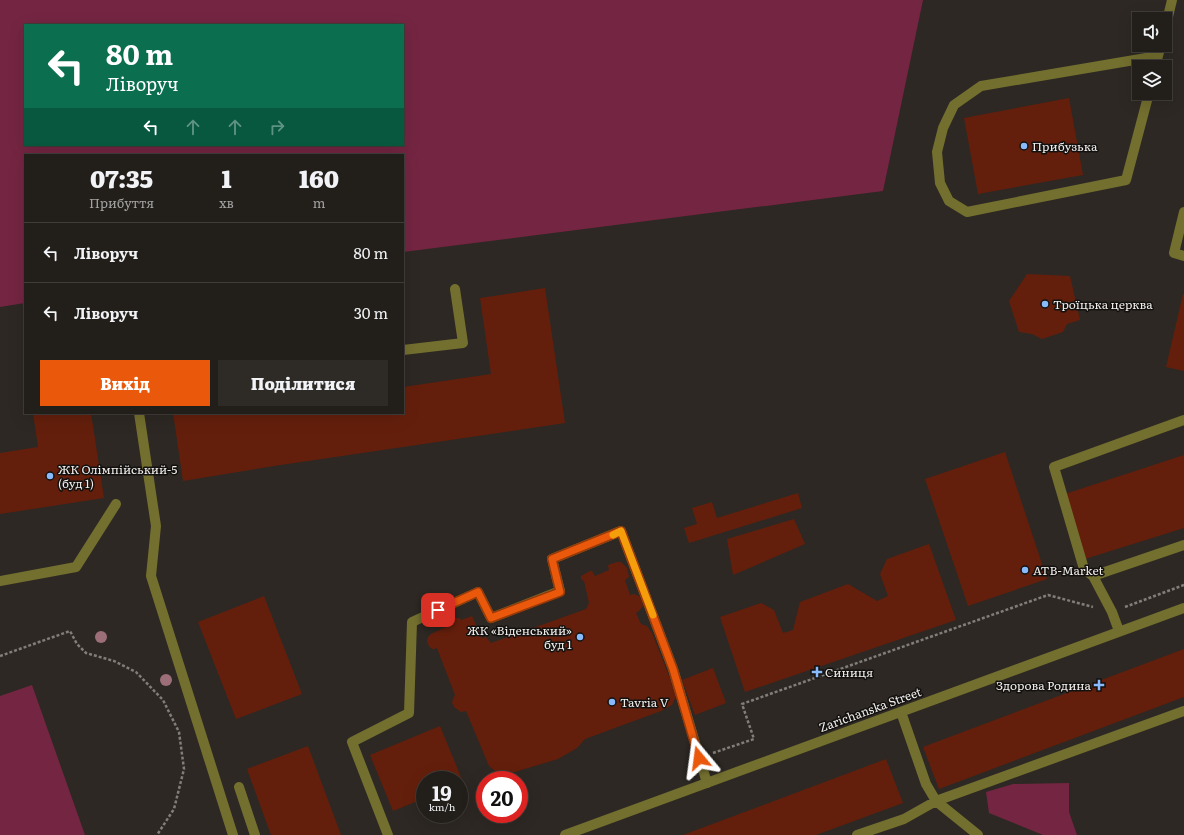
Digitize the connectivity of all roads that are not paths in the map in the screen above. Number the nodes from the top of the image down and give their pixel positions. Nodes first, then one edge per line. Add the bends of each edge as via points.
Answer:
1 (1172, 0) edge
2 (1169, 12) edge
3 (1159, 52) edge
4 (1158, 56) junction
5 (1132, 60) edge
6 (1134, 60) edge
7 (1157, 60) edge
8 (1147, 100) edge
9 (1184, 212) edge
10 (1184, 256) edge
11 (455, 289) dead end
12 (404, 350) edge
13 (139, 414) edge
14 (1184, 420) edge
15 (116, 504) dead end
16 (1184, 545) edge
17 (1093, 576) junction
18 (0, 581) edge
19 (1184, 608) edge
20 (1119, 632) junction
21 (901, 712) junction
22 (1184, 712) edge
23 (707, 783) junction
24 (239, 787) dead end
25 (936, 801) junction
26 (233, 835) edge
27 (255, 835) edge
28 (388, 835) edge
29 (565, 835) edge
30 (857, 835) edge
31 (978, 835) edge

1 - 2 street
3 - 4 street
4 - 6 street
4 - 7 street
5 - 8 street via 981,86 954,105 943,128 937,152 940,184 949,201 967,212 1126,180
9 - 10 street via 1174,254
11 - 12 street via 463,343
13 - 26 street via 156,526 151,576
14 - 17 street via 1054,467 1084,569
15 - 18 street via 76,567
16 - 17 street
17 - 20 street via 1112,612
19 - 20 street, Zarichanska Street
20 - 21 street, Zarichanska Street
21 - 23 street, Zarichanska Street
21 - 25 street via 926,784
22 - 25 street
23 - 28 street via 673,669 621,531 552,559 560,592 491,618 478,592 412,622 409,713 352,742
23 - 29 street, Zarichanska Street
24 - 27 street
25 - 30 street via 904,819
25 - 31 street

